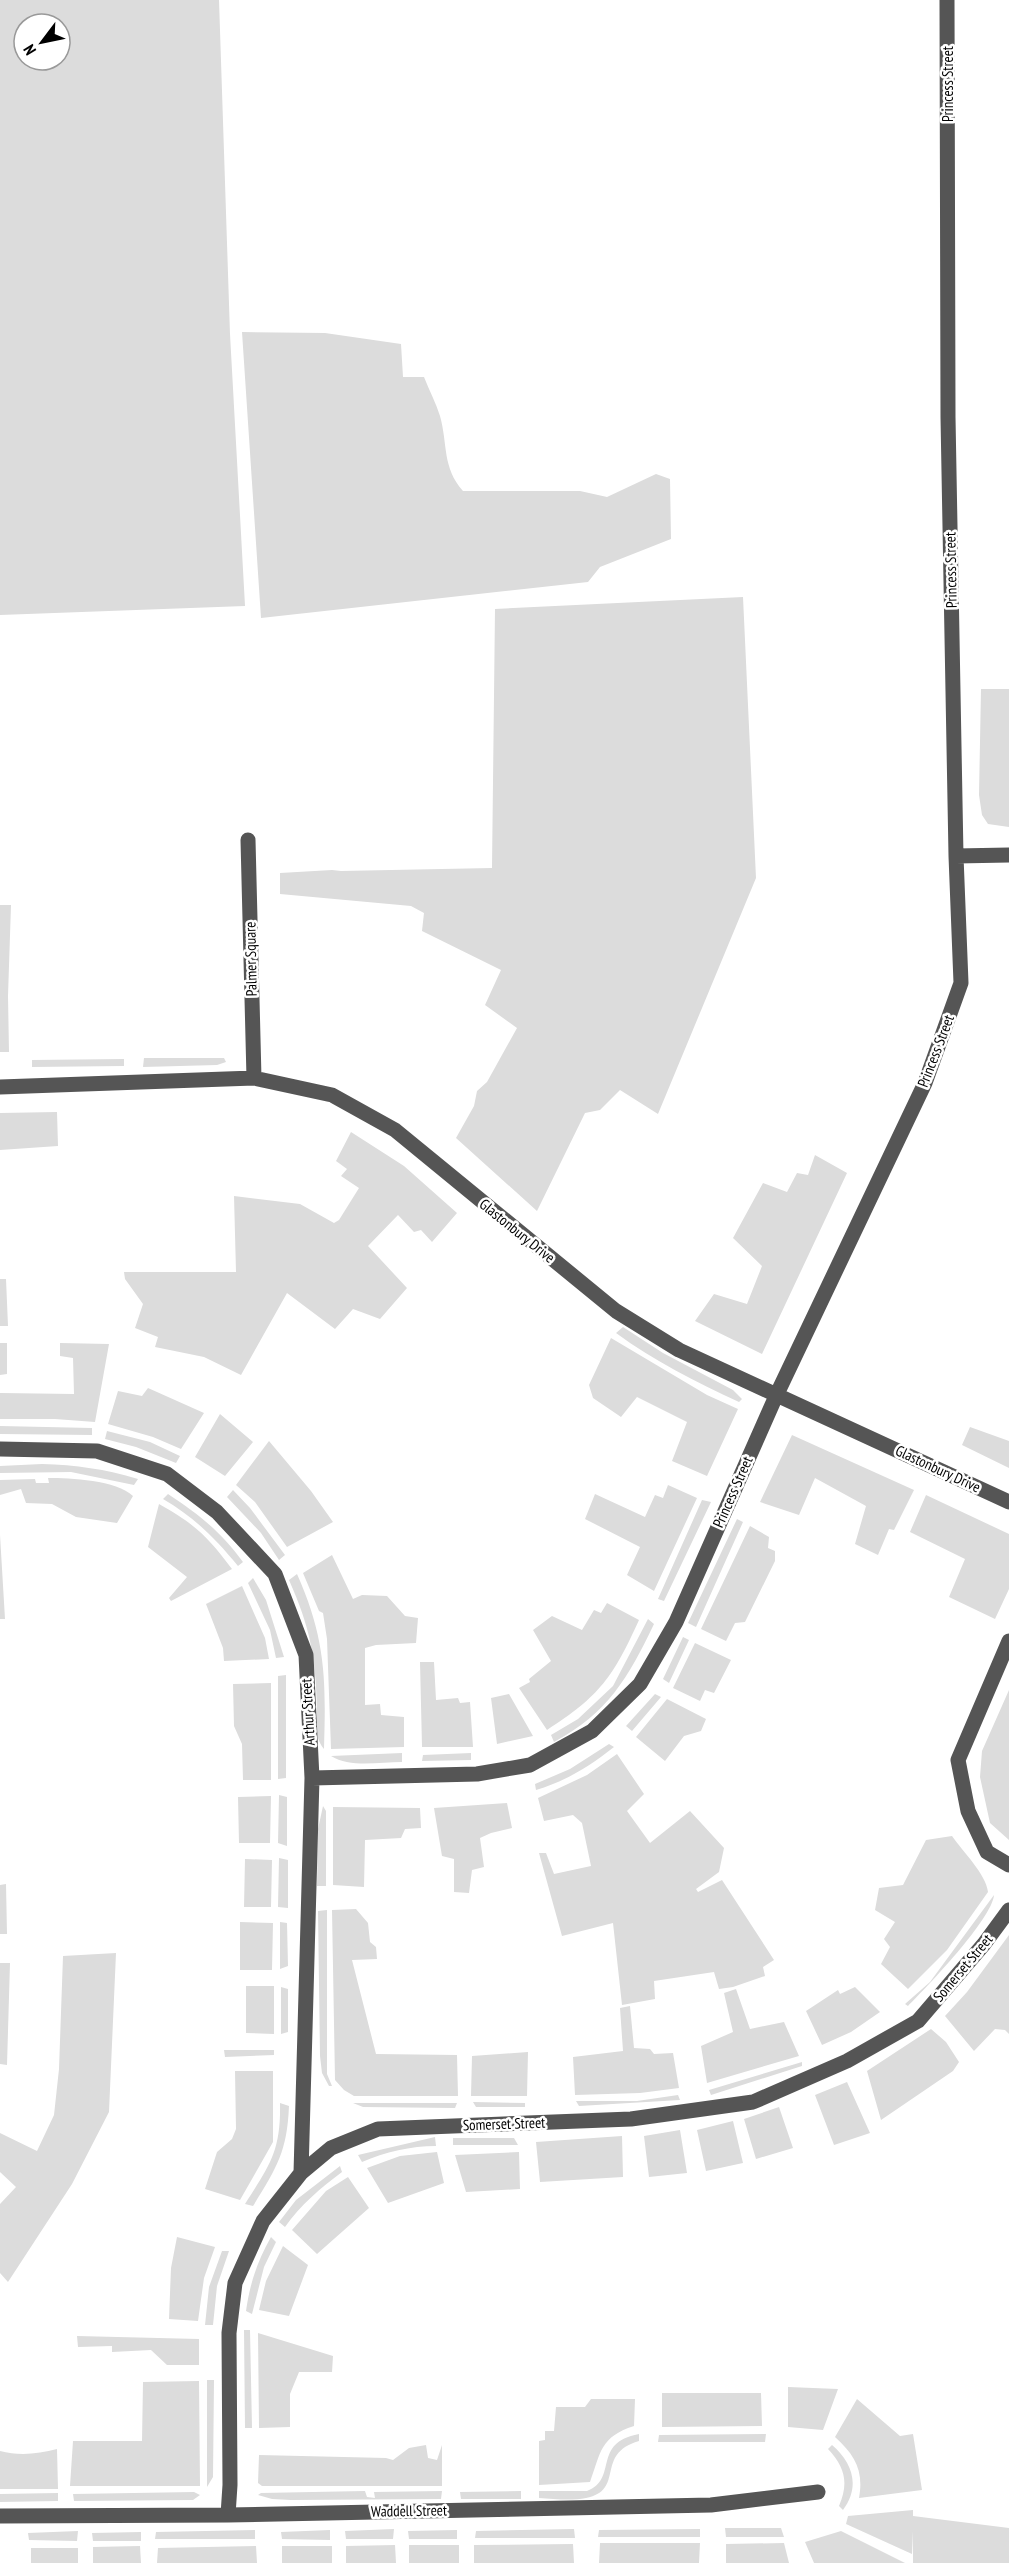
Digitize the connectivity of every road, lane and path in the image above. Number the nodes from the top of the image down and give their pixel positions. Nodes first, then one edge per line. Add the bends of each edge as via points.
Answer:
1 (947, 0) edge
2 (248, 840) dead end
3 (1009, 855) edge
4 (956, 856) junction
5 (254, 1078) junction
6 (0, 1087) edge
7 (776, 1396) junction
8 (0, 1449) edge
9 (1009, 1502) edge
10 (1009, 1641) edge
11 (312, 1778) junction
12 (1009, 1865) edge
13 (1009, 1910) edge
14 (300, 2173) junction
15 (818, 2492) dead end
16 (228, 2515) junction
17 (0, 2516) edge

1 - 4 street, Princess Street via 948,417
2 - 5 street, Palmer Square
3 - 4 street
4 - 7 street, Princess Street via 961,983 925,1083
5 - 6 street, Glastonbury Drive
5 - 7 street, Glastonbury Drive via 332,1095 395,1130 616,1311 679,1350
7 - 9 street, Glastonbury Drive
7 - 11 street, Princess Street via 676,1622 640,1683 592,1731 530,1765 477,1774
8 - 11 street, Arthur Street via 97,1451 166,1474 217,1512 275,1574 306,1655
10 - 12 street via 958,1760 968,1811 987,1852
11 - 14 street, Arthur Street
13 - 14 street, Somerset Street via 918,2021 846,2061 753,2102 631,2119 378,2129 331,2148
14 - 16 street, Somerset Street via 263,2221 235,2283 229,2333
15 - 16 street, Waddell Street via 711,2505
16 - 17 street, Waddell Street

